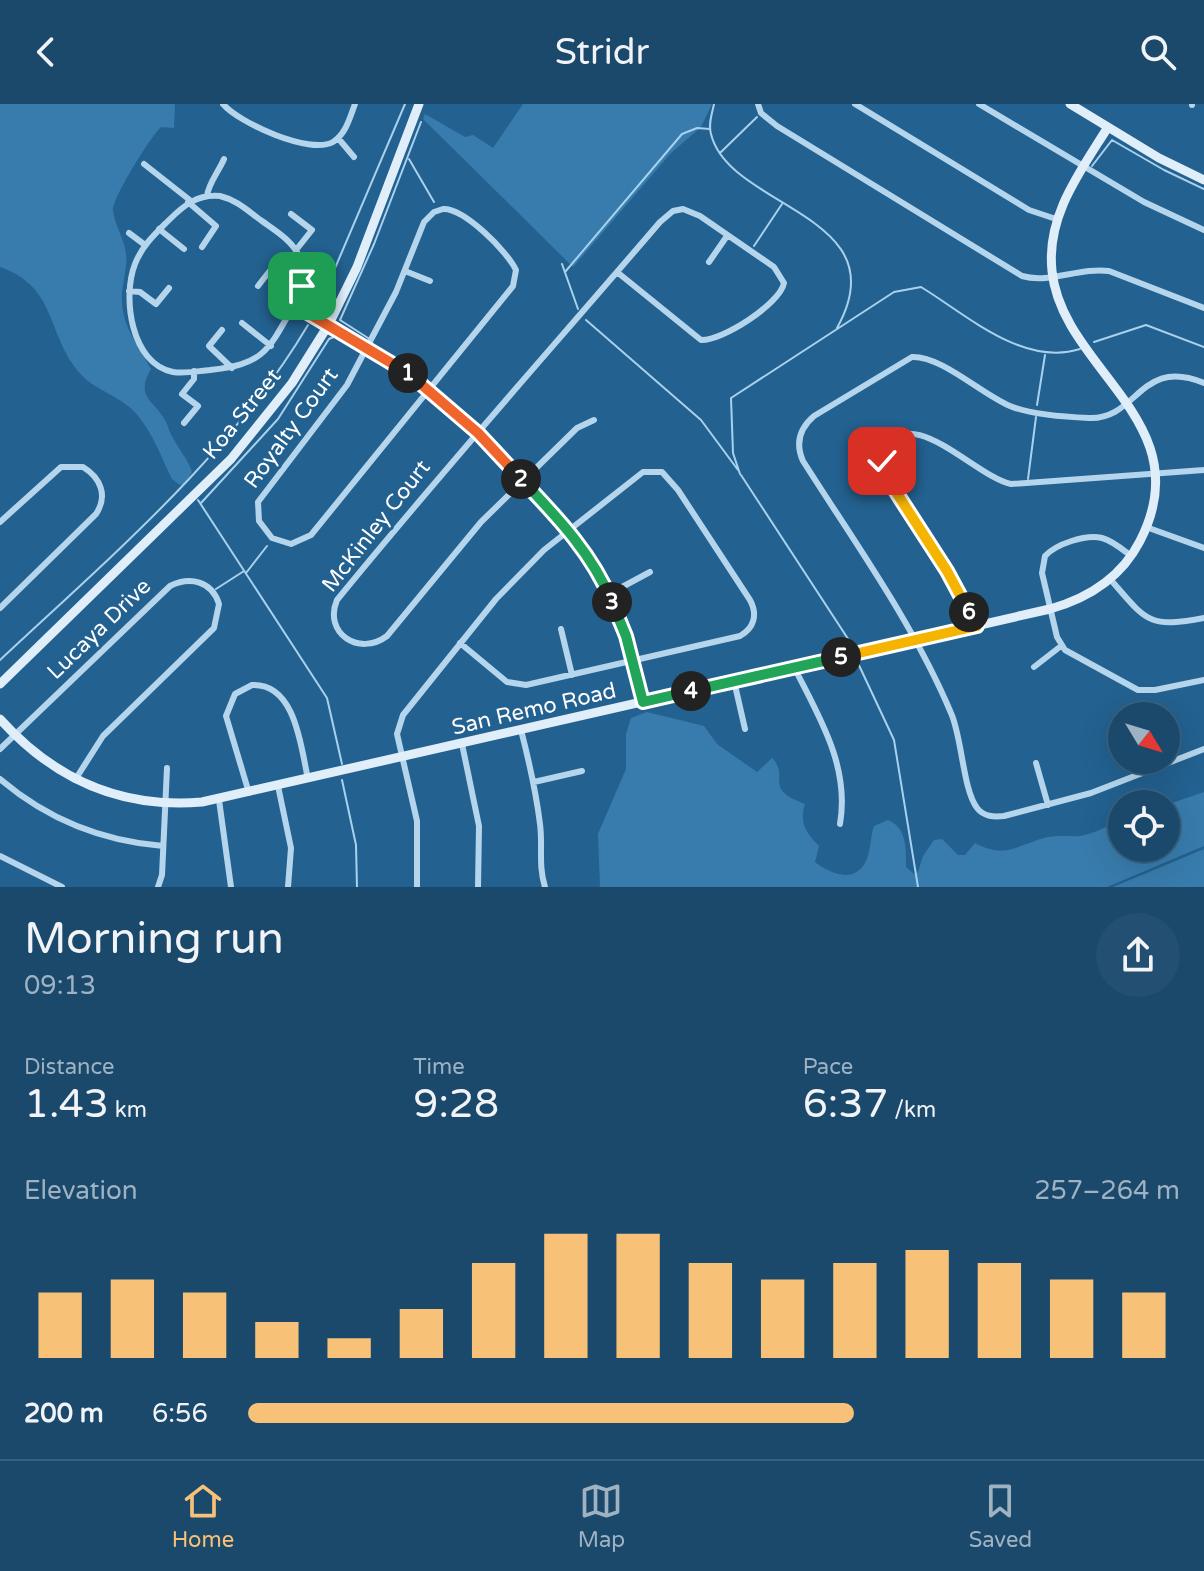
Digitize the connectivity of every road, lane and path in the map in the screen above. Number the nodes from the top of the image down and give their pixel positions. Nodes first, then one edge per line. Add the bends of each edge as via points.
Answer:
1 (223, 104) edge
2 (355, 104) edge
3 (419, 104) edge
4 (758, 104) edge
5 (855, 104) edge
6 (979, 104) edge
7 (1070, 104) edge
8 (1108, 127) junction
9 (338, 138) junction
10 (354, 157) dead end
11 (224, 159) dead end
12 (144, 164) dead end
13 (1084, 166) junction
14 (1204, 180) edge
15 (207, 196) junction
16 (190, 202) junction
17 (291, 214) dead end
18 (1056, 219) junction
19 (159, 229) junction
20 (1204, 230) edge
21 (129, 233) dead end
22 (727, 236) junction
23 (145, 245) junction
24 (202, 247) dead end
25 (184, 249) dead end
26 (296, 250) junction
27 (709, 262) dead end
28 (405, 271) junction
29 (617, 272) junction
30 (1052, 276) junction
31 (430, 281) dead end
32 (258, 286) dead end
33 (169, 288) dead end
34 (129, 291) junction
35 (301, 291) junction
36 (294, 305) junction
37 (1204, 308) edge
38 (242, 323) dead end
39 (329, 324) junction
40 (222, 330) dead end
41 (271, 346) junction
42 (369, 347) junction
43 (232, 368) junction
44 (194, 371) junction
45 (1204, 383) edge
46 (430, 389) junction
47 (1126, 402) junction
48 (594, 420) dead end
49 (184, 423) dead end
50 (478, 433) junction
51 (1204, 470) edge
52 (1154, 474) junction
53 (523, 481) junction
54 (0, 522) edge
55 (1146, 527) junction
56 (569, 530) junction
57 (1204, 548) edge
58 (1131, 556) junction
59 (650, 572) dead end
60 (1110, 579) junction
61 (609, 594) junction
62 (0, 608) edge
63 (1050, 609) junction
64 (1204, 618) edge
65 (977, 626) junction
66 (561, 629) dead end
67 (914, 640) junction
68 (460, 643) junction
69 (1061, 646) junction
70 (633, 661) junction
71 (794, 667) junction
72 (1034, 667) dead end
73 (572, 675) junction
74 (1204, 680) edge
75 (734, 681) junction
76 (0, 684) edge
77 (643, 702) junction
78 (0, 719) edge
79 (745, 729) dead end
80 (521, 730) junction
81 (14, 735) junction
82 (462, 744) junction
83 (0, 749) edge
84 (1204, 749) edge
85 (402, 757) junction
86 (1036, 763) dead end
87 (167, 768) dead end
88 (582, 771) dead end
89 (0, 779) edge
90 (308, 779) junction
91 (75, 780) junction
92 (534, 782) junction
93 (278, 786) junction
94 (249, 793) junction
95 (219, 800) junction
96 (165, 804) junction
97 (1048, 805) junction
98 (840, 824) dead end
99 (163, 846) junction
100 (0, 856) edge
101 (62, 887) edge
102 (158, 887) edge
103 (231, 887) edge
104 (288, 887) edge
105 (417, 887) edge
106 (478, 887) edge
107 (545, 887) edge

1 - 9 street via 247,122 310,146
2 - 9 street
3 - 39 street, Koa Street via 360,259
4 - 30 street via 777,126 1018,275
5 - 18 street via 1029,210
6 - 13 street
7 - 8 street
8 - 13 street, San Remo Road
8 - 14 street
9 - 10 street
11 - 15 street
12 - 16 street
13 - 18 street, San Remo Road
13 - 20 street
15 - 16 street
15 - 26 street via 237,202
16 - 19 street
16 - 24 street via 216,226
17 - 26 street via 312,230
18 - 30 street, San Remo Road
19 - 23 street
19 - 25 street
21 - 23 street
22 - 27 street
22 - 29 street via 692,212 678,210 660,222
22 - 29 street via 778,271 784,287 776,300 711,340 693,337
23 - 34 street
26 - 35 street via 303,270
28 - 31 street
28 - 42 street, Royalty Court
28 - 46 street, Royalty Court via 424,222 448,208 463,214 516,270 511,289
29 - 50 street
30 - 37 street via 1109,271
30 - 47 street, San Remo Road via 1064,312
32 - 35 street via 272,268
33 - 34 street via 156,304
34 - 44 street via 147,355 166,370
35 - 36 street
36 - 39 street
36 - 41 street
38 - 41 street
39 - 42 street
39 - 76 street, Koa Street via 245,445
40 - 43 street via 209,346
41 - 43 street via 252,362
42 - 46 street
42 - 46 street, Royalty Court via 319,426 261,497 258,518 268,536 287,544 308,538
43 - 44 street
44 - 49 street via 182,394 198,406
45 - 47 street via 1164,376
46 - 50 street
47 - 52 street, San Remo Road via 1145,435
47 - 67 street via 1095,418 1023,410 916,357 898,362 809,420 800,436 803,461
48 - 53 street via 583,423
50 - 53 street
50 - 53 street, McKinley Court via 337,600 334,619 342,636 362,646 387,636 481,522
51 - 52 street
52 - 55 street, San Remo Road
52 - 65 street via 1011,484 990,477 927,435 907,432 892,439 882,457 885,476
53 - 56 street
54 - 62 street via 61,467 83,467 100,485 102,500 96,514
55 - 57 street
55 - 58 street, San Remo Road
56 - 61 street
56 - 68 street via 510,582
56 - 70 street via 643,472 662,472 753,605 752,624 740,636
58 - 60 street, San Remo Road
58 - 63 street via 1098,538 1052,549 1041,566
59 - 61 street
60 - 63 street, San Remo Road via 1080,599
60 - 64 street via 1152,621
61 - 70 street
63 - 65 street, San Remo Road
63 - 69 street
65 - 67 street, San Remo Road
66 - 73 street
67 - 71 street, San Remo Road
67 - 97 street via 953,718 977,808 995,817
68 - 73 street via 514,685
68 - 85 street via 400,720
69 - 72 street
69 - 74 street via 1138,690
70 - 73 street
70 - 77 street
71 - 75 street, San Remo Road
71 - 98 street via 833,746 843,806
75 - 77 street, San Remo Road
75 - 79 street
77 - 80 street, San Remo Road
78 - 81 street, San Remo Road
80 - 82 street, San Remo Road
80 - 92 street
81 - 83 street
81 - 91 street, San Remo Road
81 - 91 street, Lucaya Drive via 170,586 192,580 207,586 219,604 214,628 103,736
82 - 85 street, San Remo Road
82 - 106 street via 479,826
84 - 97 street
85 - 90 street, San Remo Road
85 - 105 street via 417,821
86 - 97 street
87 - 96 street
88 - 92 street
89 - 99 street via 25,800 73,826
90 - 93 street, San Remo Road
90 - 94 street via 285,703 274,690 252,685 235,694 226,716
91 - 96 street, San Remo Road via 112,795
92 - 107 street
93 - 94 street, San Remo Road
93 - 104 street via 291,848
94 - 95 street, San Remo Road
95 - 96 street, San Remo Road
95 - 103 street
96 - 99 street
99 - 102 street
100 - 101 street

